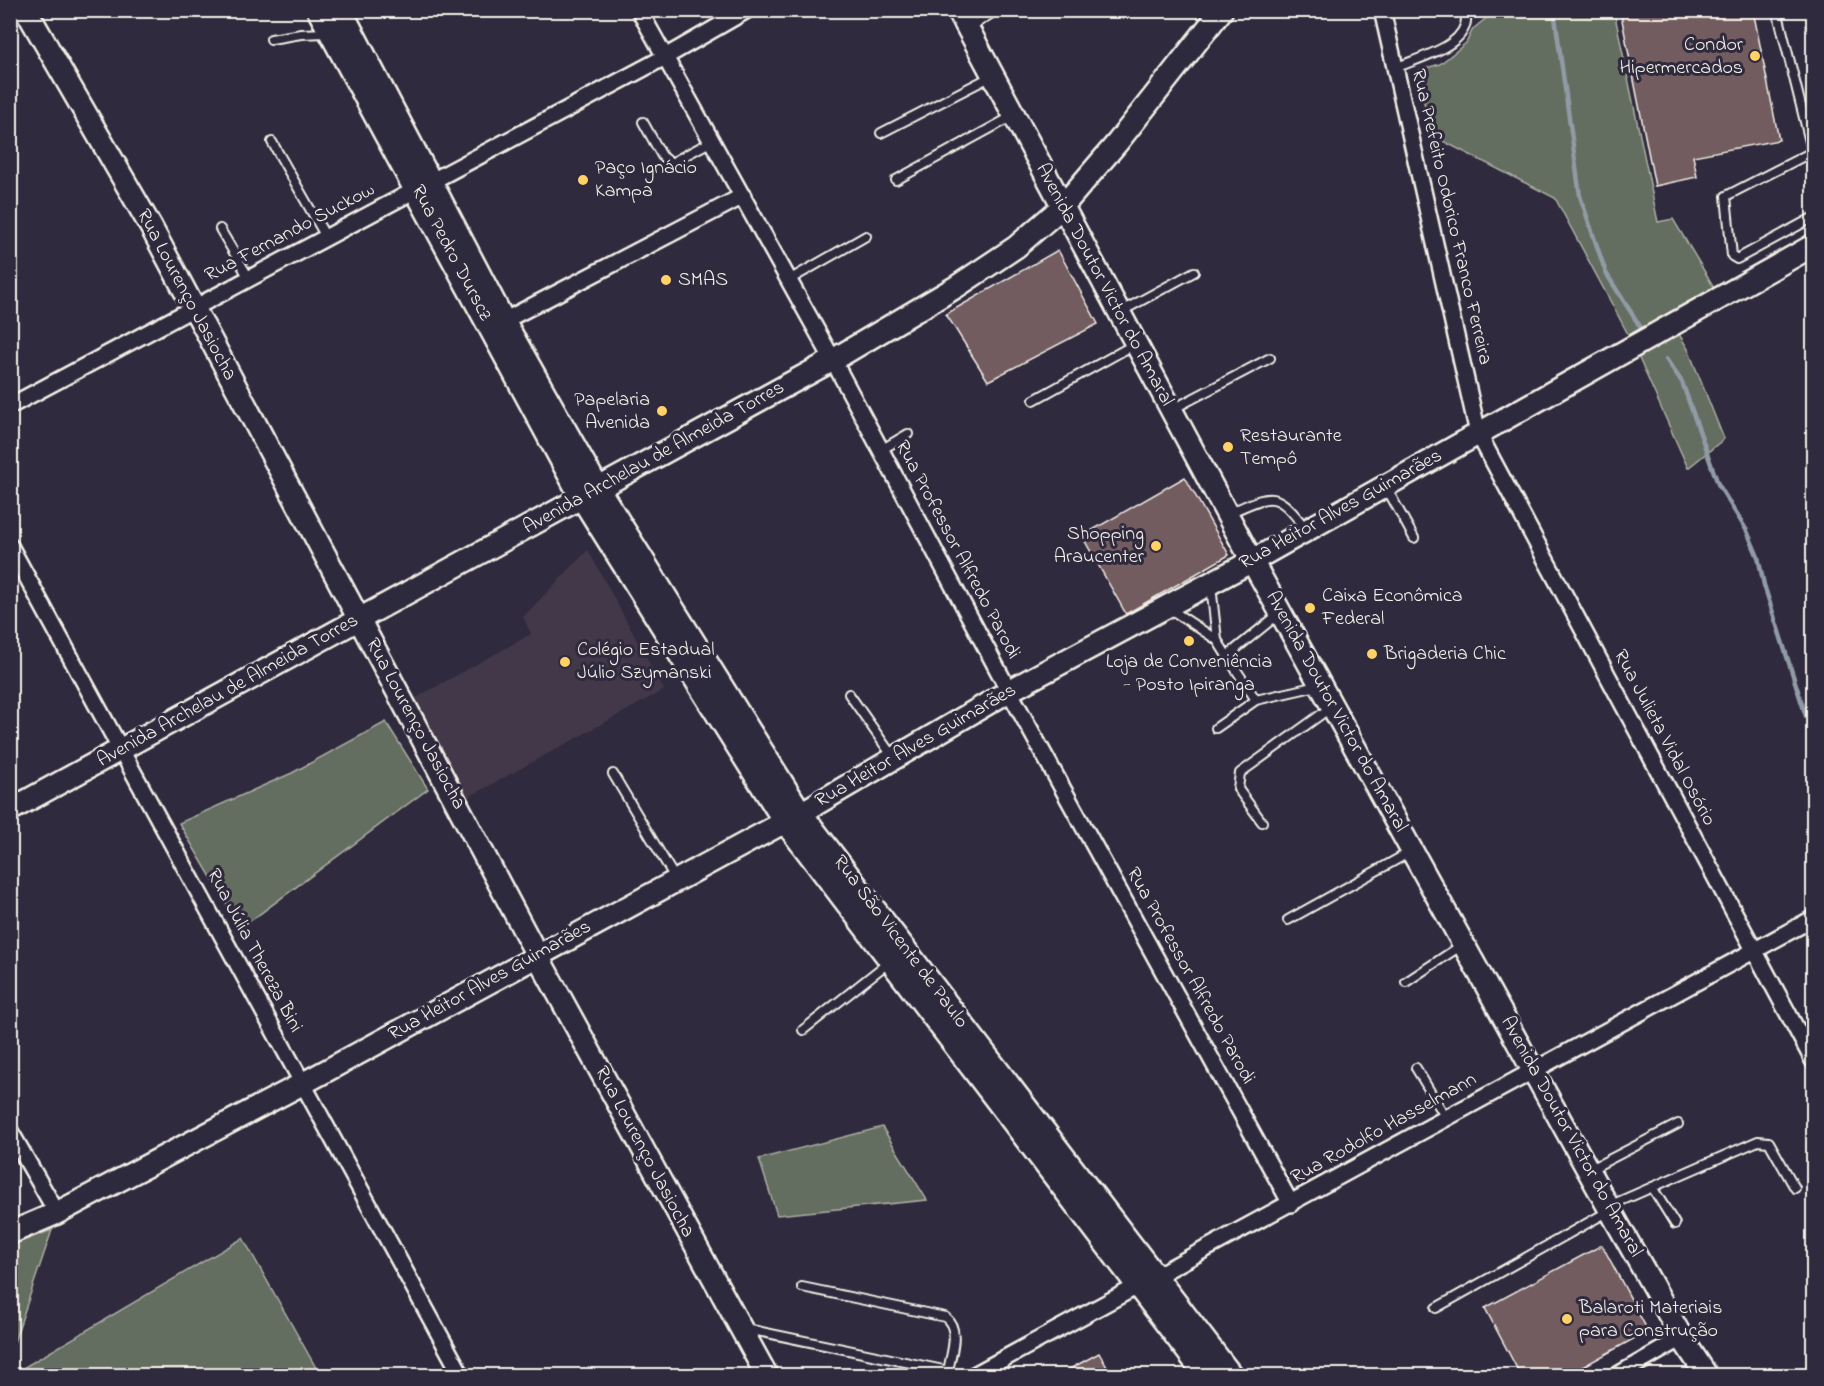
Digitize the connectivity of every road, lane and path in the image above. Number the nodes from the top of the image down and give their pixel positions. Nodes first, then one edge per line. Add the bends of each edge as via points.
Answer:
1 (27, 10) edge
2 (318, 10) edge
3 (341, 10) edge
4 (639, 10) edge
5 (747, 10) edge
6 (997, 10) edge
7 (1222, 10) edge
8 (1382, 10) edge
9 (1465, 10) edge
10 (1777, 10) edge
11 (962, 20) edge
12 (330, 33) junction
13 (271, 39) dead end
14 (665, 57) junction
15 (1395, 68) junction
16 (992, 76) junction
17 (1014, 116) junction
18 (643, 122) dead end
19 (881, 133) dead end
20 (712, 141) junction
21 (272, 142) dead end
22 (1813, 154) edge
23 (896, 180) dead end
24 (424, 184) junction
25 (743, 196) junction
26 (1062, 207) junction
27 (1814, 217) edge
28 (220, 229) dead end
29 (866, 236) dead end
30 (326, 237) junction
31 (1814, 245) edge
32 (1194, 272) dead end
33 (249, 278) junction
34 (789, 280) junction
35 (194, 308) junction
36 (1119, 313) junction
37 (497, 324) junction
38 (1136, 343) junction
39 (1270, 358) dead end
40 (833, 360) junction
41 (1034, 400) dead end
42 (10, 406) edge
43 (1171, 410) junction
44 (1478, 433) junction
45 (908, 434) dead end
46 (881, 450) junction
47 (1385, 486) junction
48 (589, 492) junction
49 (1227, 514) junction
50 (1306, 530) junction
51 (1414, 538) dead end
52 (10, 546) edge
53 (1252, 561) junction
54 (1211, 583) junction
55 (1166, 607) junction
56 (1281, 612) junction
57 (359, 620) junction
58 (1217, 640) junction
59 (1227, 656) junction
60 (1322, 685) junction
61 (1009, 691) junction
62 (849, 694) dead end
63 (1256, 700) junction
64 (1333, 706) junction
65 (1216, 728) dead end
66 (121, 750) junction
67 (894, 759) junction
68 (613, 774) dead end
69 (10, 810) edge
70 (793, 817) junction
71 (1262, 822) dead end
72 (1413, 851) junction
73 (676, 879) junction
74 (1814, 918) edge
75 (1288, 920) dead end
76 (1465, 944) junction
77 (1754, 950) junction
78 (537, 955) junction
79 (891, 961) junction
80 (1406, 982) dead end
81 (803, 1030) dead end
82 (1814, 1062) edge
83 (1416, 1068) dead end
84 (1535, 1070) junction
85 (302, 1084) junction
86 (1447, 1120) junction
87 (1678, 1124) dead end
88 (10, 1131) edge
89 (1588, 1170) junction
90 (1652, 1187) junction
91 (1795, 1188) dead end
92 (1291, 1204) junction
93 (1609, 1208) junction
94 (57, 1214) junction
95 (1675, 1224) dead end
96 (10, 1233) edge
97 (1147, 1283) junction
98 (802, 1287) dead end
99 (1437, 1308) dead end
100 (739, 1327) junction
101 (1682, 1338) junction
102 (950, 1373) edge
103 (462, 1376) edge
104 (767, 1376) edge
105 (972, 1376) edge
106 (1206, 1376) edge
107 (1232, 1376) edge
108 (1616, 1376) edge
109 (1707, 1376) edge

1 - 35 street, Rua Lourenço Jasiocha
2 - 12 street, Rua Pedro Durscz
3 - 24 street, Rua Pedro Durscz
4 - 14 street, Rua Professor Alfredo Parodi
5 - 14 street, Rua Fernando Suckow
6 - 11 lane
7 - 26 street, Avenida Archelau de Almeida Torres
8 - 15 street, Rua Prefeito Odorico Franco Ferreira
9 - 15 lane via 1466,28 1455,41
10 - 22 lane
11 - 16 street, Avenida Doutor Victor do Amaral
12 - 13 lane
12 - 24 street, Rua Pedro Durscz
14 - 20 street, Rua Professor Alfredo Parodi
14 - 24 street, Rua Fernando Suckow
15 - 44 street, Rua Prefeito Odorico Franco Ferreira
16 - 17 street, Avenida Doutor Victor do Amaral
16 - 19 lane
17 - 23 lane
17 - 26 street, Avenida Doutor Victor do Amaral
18 - 20 lane via 662,156 671,163
20 - 25 street, Rua Professor Alfredo Parodi
21 - 30 lane
22 - 27 lane via 1728,194 1725,199 1732,256 1737,259
24 - 30 street, Rua Fernando Suckow
24 - 37 street, Rua Pedro Durscz
25 - 34 street, Rua Professor Alfredo Parodi
25 - 37 street
26 - 36 street, Avenida Doutor Victor do Amaral
26 - 40 street, Avenida Archelau de Almeida Torres via 1016,247 965,282
28 - 33 lane
29 - 34 lane
30 - 33 street, Rua Fernando Suckow
31 - 44 street, Rua Heitor Alves Guimarães
32 - 36 lane
33 - 35 street, Rua Fernando Suckow
34 - 40 street, Rua Professor Alfredo Parodi
35 - 42 street, Rua Fernando Suckow
35 - 57 street, Rua Lourenço Jasiocha
36 - 38 street, Avenida Doutor Victor do Amaral
37 - 48 street, Rua Pedro Durscz
38 - 41 lane
38 - 43 street, Avenida Doutor Victor do Amaral
39 - 43 lane
40 - 46 street, Rua Professor Alfredo Parodi
40 - 48 street, Avenida Archelau de Almeida Torres
43 - 49 street, Avenida Doutor Victor do Amaral
44 - 47 street, Rua Heitor Alves Guimarães
44 - 77 street, Rua Julieta Vidal Osório
45 - 46 lane
46 - 61 street, Rua Professor Alfredo Parodi
47 - 50 street, Rua Heitor Alves Guimarães
47 - 51 lane
48 - 57 street, Avenida Archelau de Almeida Torres
48 - 70 street, Rua São Vicente de Paulo
49 - 50 lane via 1258,500 1273,498 1286,504
49 - 53 street, Avenida Doutor Victor do Amaral
50 - 53 street, Rua Heitor Alves Guimarães
52 - 66 street, Rua Júlia Thereza Bini
53 - 54 street, Rua Heitor Alves Guimarães
53 - 56 street, Avenida Doutor Victor do Amaral
54 - 55 street, Rua Heitor Alves Guimarães
54 - 58 lane
55 - 58 lane
55 - 61 street, Rua Heitor Alves Guimarães
56 - 59 lane
56 - 60 street, Avenida Doutor Victor do Amaral
57 - 66 street, Avenida Archelau de Almeida Torres
57 - 78 street, Rua Lourenço Jasiocha
58 - 59 lane
59 - 63 lane
60 - 63 lane
60 - 64 street, Avenida Doutor Victor do Amaral
61 - 67 street, Rua Heitor Alves Guimarães
61 - 92 street, Rua Professor Alfredo Parodi
62 - 67 lane
63 - 65 lane
64 - 71 lane via 1240,773 1238,789
64 - 72 street, Avenida Doutor Victor do Amaral
66 - 69 street, Avenida Archelau de Almeida Torres
66 - 85 street, Rua Júlia Thereza Bini
67 - 70 street, Rua Heitor Alves Guimarães
68 - 73 lane
70 - 73 street, Rua Heitor Alves Guimarães
70 - 79 street, Rua São Vicente de Paulo
70 - 97 street, Rua São Vicente de Paulo
72 - 75 lane
72 - 76 street, Avenida Doutor Victor do Amaral
73 - 78 street, Rua Heitor Alves Guimarães
74 - 77 street, Rua Rodolfo Hasselmann
76 - 80 lane
76 - 84 street, Avenida Doutor Victor do Amaral
77 - 82 street, Rua Julieta Vidal Osório
77 - 84 street, Rua Rodolfo Hasselmann
78 - 85 street, Rua Heitor Alves Guimarães
78 - 100 street, Rua Lourenço Jasiocha
79 - 81 lane
79 - 97 street, Rua São Vicente de Paulo
83 - 86 lane
84 - 86 street, Rua Rodolfo Hasselmann
84 - 89 street, Avenida Doutor Victor do Amaral
85 - 94 street, Rua Heitor Alves Guimarães
85 - 103 street, Rua Júlia Thereza Bini
86 - 92 street, Rua Rodolfo Hasselmann
87 - 89 lane
88 - 94 street
89 - 93 street, Avenida Doutor Victor do Amaral
90 - 91 lane via 1764,1140 1769,1142
90 - 93 lane
90 - 95 lane
92 - 97 street, Rua Rodolfo Hasselmann
93 - 99 lane
93 - 101 street, Avenida Doutor Victor do Amaral
94 - 96 street, Rua Heitor Alves Guimarães
97 - 105 street, Rua Rodolfo Hasselmann
97 - 106 street, Rua São Vicente de Paulo
97 - 107 street, Rua São Vicente de Paulo
98 - 102 lane via 945,1317 952,1322 954,1333
100 - 102 lane
100 - 104 street, Rua Lourenço Jasiocha
101 - 108 street
101 - 109 street, Avenida Doutor Victor do Amaral

